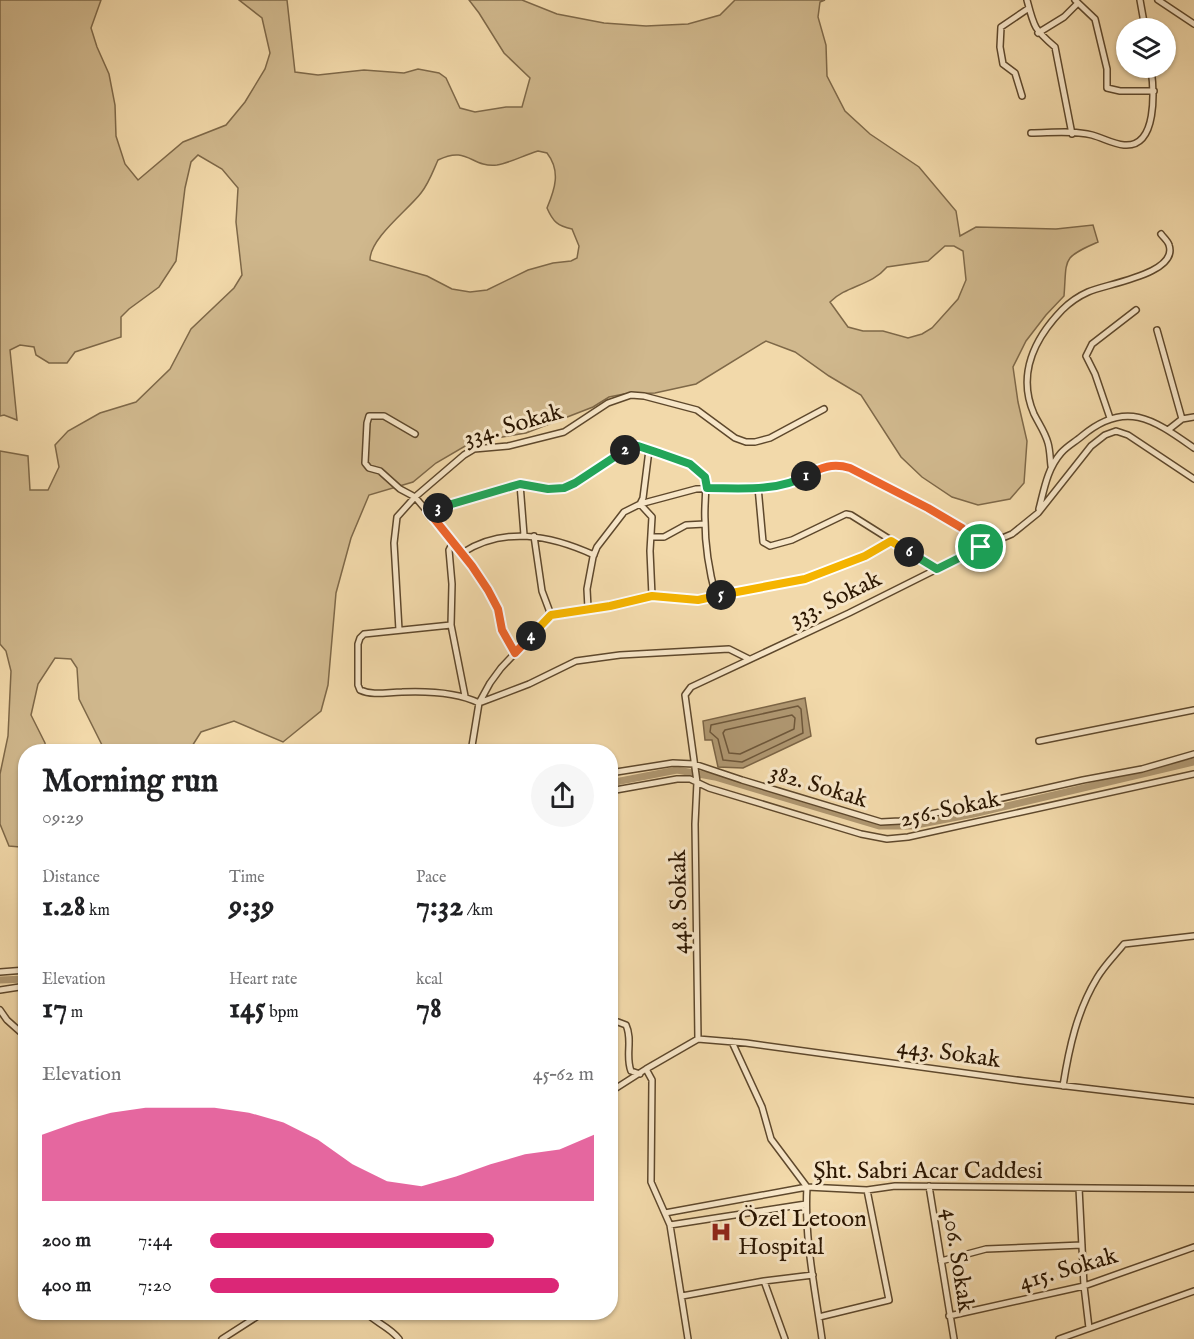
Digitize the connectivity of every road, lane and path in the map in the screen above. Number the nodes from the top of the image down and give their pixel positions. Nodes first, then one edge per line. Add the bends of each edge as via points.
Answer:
1 (1028, 0) edge
2 (1140, 0) edge
3 (1158, 0) edge
4 (1076, 1) edge
5 (1029, 8) junction
6 (1143, 18) edge
7 (1194, 24) edge
8 (1038, 33) junction
9 (1152, 78) edge
10 (1154, 90) junction
11 (1022, 96) dead end
12 (1031, 133) dead end
13 (1072, 134) junction
14 (1161, 234) dead end
15 (1136, 310) dead end
16 (1157, 330) dead end
17 (824, 409) dead end
18 (1194, 417) edge
19 (1110, 418) junction
20 (1182, 419) junction
21 (1168, 430) junction
22 (415, 434) dead end
23 (1194, 448) edge
24 (649, 450) junction
25 (1051, 466) junction
26 (1194, 479) edge
27 (520, 484) junction
28 (758, 487) junction
29 (707, 488) junction
30 (415, 496) junction
31 (640, 504) junction
32 (428, 511) junction
33 (1038, 513) junction
34 (705, 524) junction
35 (524, 535) junction
36 (534, 536) junction
37 (652, 537) junction
38 (891, 541) junction
39 (453, 542) junction
40 (981, 547) junction
41 (462, 553) junction
42 (594, 555) junction
43 (937, 569) junction
44 (652, 596) junction
45 (716, 597) junction
46 (588, 608) junction
47 (551, 615) junction
48 (451, 625) junction
49 (399, 630) junction
50 (515, 653) junction
51 (748, 659) junction
52 (465, 696) junction
53 (479, 703) junction
54 (1194, 710) edge
55 (1039, 741) dead end
56 (472, 744) edge
57 (1194, 754) edge
58 (695, 765) junction
59 (618, 772) edge
60 (1194, 774) edge
61 (697, 781) junction
62 (618, 790) edge
63 (1194, 936) edge
64 (18, 971) edge
65 (0, 972) edge
66 (18, 987) edge
67 (0, 990) edge
68 (0, 1010) edge
69 (618, 1022) edge
70 (18, 1030) edge
71 (698, 1039) junction
72 (732, 1042) junction
73 (646, 1069) junction
74 (640, 1074) junction
75 (1063, 1086) junction
76 (618, 1087) edge
77 (1194, 1101) edge
78 (929, 1186) junction
79 (807, 1187) junction
80 (1079, 1188) junction
81 (1194, 1189) edge
82 (867, 1190) junction
83 (806, 1204) junction
84 (664, 1214) junction
85 (670, 1225) junction
86 (1082, 1245) junction
87 (1194, 1246) edge
88 (941, 1261) junction
89 (813, 1275) junction
90 (764, 1281) junction
91 (1084, 1286) junction
92 (1194, 1291) edge
93 (682, 1296) junction
94 (949, 1316) junction
95 (819, 1317) junction
96 (252, 1320) edge
97 (372, 1320) edge
98 (1089, 1328) junction
99 (1077, 1336) edge
100 (222, 1339) edge
101 (399, 1339) edge
102 (688, 1339) edge
103 (785, 1339) edge
104 (822, 1339) edge
105 (954, 1339) edge
106 (1059, 1339) edge

1 - 5 street
2 - 6 street
3 - 7 street
4 - 8 street via 1064,17
4 - 10 street via 1095,19 1107,69 1107,88
5 - 8 street
5 - 11 street via 1001,27 1003,64 1015,73
8 - 13 street via 1055,47
9 - 10 street
10 - 13 street via 1148,128 1142,140 1124,145
12 - 13 street
14 - 25 street via 1169,244 1166,261 1153,270 1090,291 1075,300 1062,310 1032,353 1026,382 1028,395 1048,443
15 - 19 street via 1092,344 1086,356
16 - 20 street
17 - 30 street, 334. Sokak via 770,438 746,442 697,410 644,396 624,397 564,432 474,450
18 - 20 street
19 - 21 street via 1141,418
19 - 25 street via 1062,452
20 - 21 street
21 - 23 street
22 - 30 street via 384,416 369,416 365,463
24 - 27 street via 628,447 564,488
24 - 29 street via 690,464 705,477
24 - 31 street
25 - 33 street
26 - 33 street, 333. Sokak via 1116,431 1091,446
27 - 32 street
27 - 35 street
28 - 29 street
28 - 38 street via 763,542 770,546 792,540 846,514
28 - 40 street via 796,481 831,465 840,465 928,508 962,528
29 - 31 street
29 - 34 street
30 - 32 street
30 - 49 street, 334. Sokak via 398,517 396,526
31 - 37 street via 652,518
31 - 42 street via 624,512
32 - 39 street
33 - 40 street, 333. Sokak via 1012,534
34 - 37 street via 686,525 664,537
34 - 45 street
35 - 36 street
35 - 41 street via 489,540
36 - 42 street
36 - 47 street via 542,591
37 - 44 street
38 - 43 street
38 - 45 street via 865,556 805,579
39 - 41 street
39 - 48 street via 449,550
40 - 43 street, 333. Sokak
41 - 50 street via 498,609 502,630
42 - 46 street via 587,589
43 - 51 street, 333. Sokak
44 - 45 street via 698,600
44 - 46 street
46 - 47 street
47 - 50 street
48 - 49 street
48 - 52 street
49 - 52 street via 363,634 360,638 360,690
50 - 53 street
51 - 53 street via 729,650 576,661
51 - 58 street, 333. Sokak via 691,687 686,695
52 - 53 street
53 - 56 street
54 - 55 street
57 - 58 street, 382. Sokak via 1142,769 881,822
58 - 59 street, 382. Sokak via 673,763
58 - 61 street, 448. Sokak
60 - 61 street, 256. Sokak via 920,835 886,839 839,828
61 - 62 street, 256. Sokak via 677,779
61 - 71 street, 448. Sokak
63 - 75 street via 1124,944 1098,976 1083,1006 1069,1047
64 - 65 street
66 - 67 street
68 - 70 street
69 - 74 street via 629,1031 631,1071
71 - 72 street, 443. Sokak
71 - 73 street
72 - 75 street, 443. Sokak
72 - 79 street via 762,1107 771,1139
73 - 74 street
73 - 84 street via 652,1080 651,1182
74 - 76 street
75 - 77 street, 443. Sokak
78 - 80 street, Şht. Sabri Acar Caddesi
78 - 82 street, Şht. Sabri Acar Caddesi
78 - 88 street, 406. Sokak
79 - 82 street, Şht. Sabri Acar Caddesi
79 - 83 street
79 - 84 street, Şht. Sabri Acar Caddesi
80 - 81 street, Şht. Sabri Acar Caddesi
80 - 86 street
82 - 95 street via 889,1300
83 - 85 street
83 - 89 street
84 - 85 street
85 - 93 street
86 - 88 street via 986,1249
86 - 91 street
87 - 91 street, 415. Sokak
88 - 94 street, 406. Sokak
89 - 90 street
89 - 95 street
90 - 93 street
90 - 103 street
91 - 94 street, 415. Sokak
91 - 98 street
92 - 98 street
93 - 102 street
94 - 105 street, 406. Sokak
95 - 104 street
96 - 100 street
97 - 101 street
98 - 99 street
99 - 106 street

